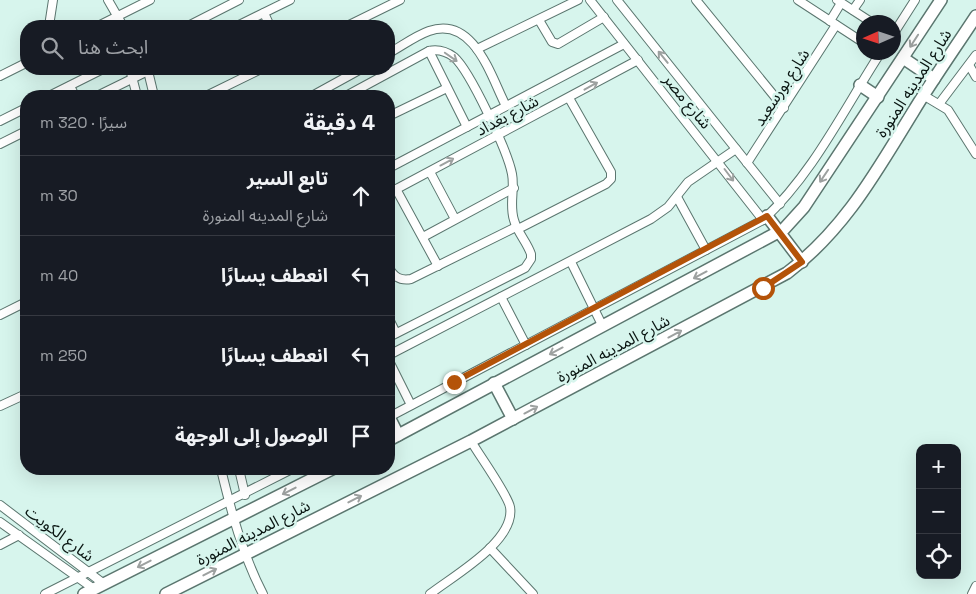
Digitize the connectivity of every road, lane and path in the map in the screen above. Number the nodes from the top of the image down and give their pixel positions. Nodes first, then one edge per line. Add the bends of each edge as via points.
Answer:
1 (53, 0) edge
2 (108, 0) edge
3 (150, 0) edge
4 (239, 0) edge
5 (290, 0) edge
6 (400, 0) edge
7 (578, 0) edge
8 (590, 0) edge
9 (618, 0) edge
10 (696, 0) edge
11 (798, 0) edge
12 (860, 0) edge
13 (915, 0) edge
14 (941, 0) edge
15 (391, 2) edge
16 (839, 2) edge
17 (853, 10) junction
18 (264, 13) junction
19 (860, 15) edge
20 (118, 16) junction
21 (976, 16) edge
22 (604, 17) junction
23 (50, 20) edge
24 (110, 20) edge
25 (120, 20) edge
26 (200, 20) edge
27 (249, 20) edge
28 (267, 20) edge
29 (358, 20) edge
30 (539, 20) junction
31 (901, 22) edge
32 (833, 23) junction
33 (856, 38) edge
34 (624, 44) junction
35 (478, 49) junction
36 (395, 50) edge
37 (429, 51) junction
38 (976, 55) edge
39 (903, 58) junction
40 (638, 60) junction
41 (876, 60) edge
42 (969, 65) junction
43 (20, 66) edge
44 (395, 69) edge
45 (91, 75) edge
46 (132, 75) edge
47 (139, 75) edge
48 (151, 75) edge
49 (249, 75) edge
50 (350, 75) edge
51 (385, 75) edge
52 (0, 76) edge
53 (976, 77) edge
54 (133, 78) junction
55 (934, 79) junction
56 (860, 85) junction
57 (70, 86) junction
58 (447, 88) junction
59 (62, 90) edge
60 (72, 90) edge
61 (109, 90) edge
62 (136, 90) edge
63 (153, 90) edge
64 (218, 90) edge
65 (323, 90) edge
66 (357, 90) edge
67 (923, 95) junction
68 (878, 97) junction
69 (569, 98) junction
70 (939, 104) junction
71 (506, 106) junction
72 (784, 108) junction
73 (20, 111) edge
74 (395, 113) edge
75 (489, 115) junction
76 (0, 121) edge
77 (467, 127) junction
78 (20, 134) edge
79 (498, 136) junction
80 (0, 144) edge
81 (736, 149) junction
82 (976, 154) edge
83 (719, 161) junction
84 (747, 163) junction
85 (395, 165) edge
86 (430, 172) junction
87 (514, 188) junction
88 (395, 191) edge
89 (395, 195) edge
90 (678, 197) junction
91 (780, 204) junction
92 (765, 218) junction
93 (455, 219) junction
94 (517, 228) junction
95 (779, 232) junction
96 (422, 237) junction
97 (706, 250) junction
98 (571, 262) junction
99 (802, 262) junction
100 (438, 266) junction
101 (395, 277) edge
102 (501, 297) junction
103 (20, 305) edge
104 (594, 309) junction
105 (0, 315) edge
106 (603, 326) junction
107 (395, 333) edge
108 (526, 344) junction
109 (395, 352) edge
110 (395, 373) edge
111 (494, 383) junction
112 (20, 397) edge
113 (411, 405) junction
114 (0, 406) edge
115 (395, 414) edge
116 (513, 420) junction
117 (395, 436) edge
118 (471, 441) junction
119 (222, 475) edge
120 (240, 475) edge
121 (281, 475) edge
122 (320, 475) edge
123 (245, 495) junction
124 (229, 503) junction
125 (0, 505) edge
126 (234, 519) junction
127 (0, 522) edge
128 (19, 535) junction
129 (0, 545) edge
130 (490, 548) junction
131 (246, 554) junction
132 (88, 572) junction
133 (78, 577) junction
134 (976, 586) edge
135 (94, 589) edge
136 (45, 594) edge
137 (166, 594) edge
138 (263, 594) edge
139 (430, 594) edge
140 (533, 594) edge
141 (972, 594) edge

1 - 23 street
2 - 20 street
3 - 20 street
4 - 26 street
5 - 18 street
6 - 15 street
7 - 30 street
8 - 22 street, شارع مصر
81 -> 9 street, شارع مصر
10 - 72 street
11 - 32 street
12 - 17 street
13 - 31 street
14 -> 39 main road, شارع المدينه المنورة
15 - 29 street
16 - 17 street
16 - 32 street, شارع بورسعيد
17 - 19 street
18 - 27 street
18 - 28 street
20 - 24 street
20 - 25 street
21 - 55 main road, شارع المدينه المنورة
22 - 30 street via 558,44 552,42
22 - 34 street, شارع مصر
30 - 35 street
32 - 33 street
32 - 72 street, شارع بورسعيد
34 - 40 street, شارع مصر
34 - 71 street, شارع بغداد
35 - 36 street via 466,36 439,29 422,34
35 - 71 street
37 - 44 street
37 - 58 street
37 -> 75 street via 444,52 460,64
38 - 42 street
39 - 55 main road
39 - 68 main road, شارع المدينه المنورة
69 -> 40 street, شارع بغداد
40 - 83 street, شارع مصر
41 - 56 street
42 - 53 street
42 - 70 street
43 - 52 street
45 - 57 street
46 - 54 street
47 - 54 street
48 - 63 street
49 - 64 street
50 - 65 street
51 - 66 street
54 - 61 street
54 - 62 street
55 - 67 main road, شارع المدينه المنورة
56 - 68 main road
56 - 91 street via 799,181
57 - 59 street
57 - 60 street
58 - 74 street
58 - 77 street
67 - 70 street
67 - 99 main road, شارع المدينه المنورة via 858,200 834,231
68 -> 95 main road, شارع المدينه المنورة via 804,207
69 - 79 street, شارع بغداد
69 - 94 street via 611,172 611,179
70 - 82 street via 955,118
71 - 75 street, شارع بغداد
72 - 84 street, شارع بورسعيد
73 - 76 street
75 - 77 street, شارع بغداد
75 - 79 street
77 - 85 street, شارع بغداد
78 - 80 street
86 -> 79 street, شارع بغداد
79 - 87 street via 510,164
81 - 83 street
81 - 84 street, شارع مصر
83 - 90 street via 688,182
83 -> 92 street, شارع مصر
84 - 91 street, شارع مصر
86 - 88 street, شارع بغداد
86 - 93 street
87 - 93 street
87 - 94 street via 512,213
89 - 96 street
90 - 97 street
90 - 98 street via 651,219
91 - 92 street
92 - 95 main road
92 - 97 street
93 - 96 street
94 - 100 street
94 - 107 street via 531,254 525,268
95 - 99 main road
95 -> 106 main road, شارع المدينه المنورة
96 - 100 street
97 - 104 street
98 - 102 street
98 - 104 street
116 -> 99 main road, شارع المدينه المنورة via 763,288
100 - 101 street via 405,280
102 - 108 street
102 - 109 street
103 - 105 street
104 - 106 street
104 - 108 street
106 -> 111 main road, شارع المدينه المنورة
108 - 113 street
110 - 113 street
111 - 116 main road
111 - 117 main road, شارع المدينه المنورة
112 - 114 street
113 - 115 street
116 - 118 main road, شارع المدينه المنورة
118 - 130 street via 510,505 509,525
131 -> 118 main road, شارع المدينه المنورة
119 - 124 street
120 - 123 street
121 - 123 street
122 -> 126 main road, شارع المدينه المنورة
123 - 124 street
124 - 126 street
124 - 132 street
125 - 132 street, شارع الكويت
126 - 131 street
126 -> 135 main road, شارع المدينه المنورة
127 - 128 street, شارع الكويت
128 - 129 street
128 - 133 street, شارع الكويت
130 - 139 street
130 - 140 street
137 -> 131 main road, شارع المدينه المنورة
131 - 138 street
132 - 133 street
132 - 135 street, شارع الكويت
133 - 135 street, شارع الكويت
133 - 136 street
134 - 141 street

